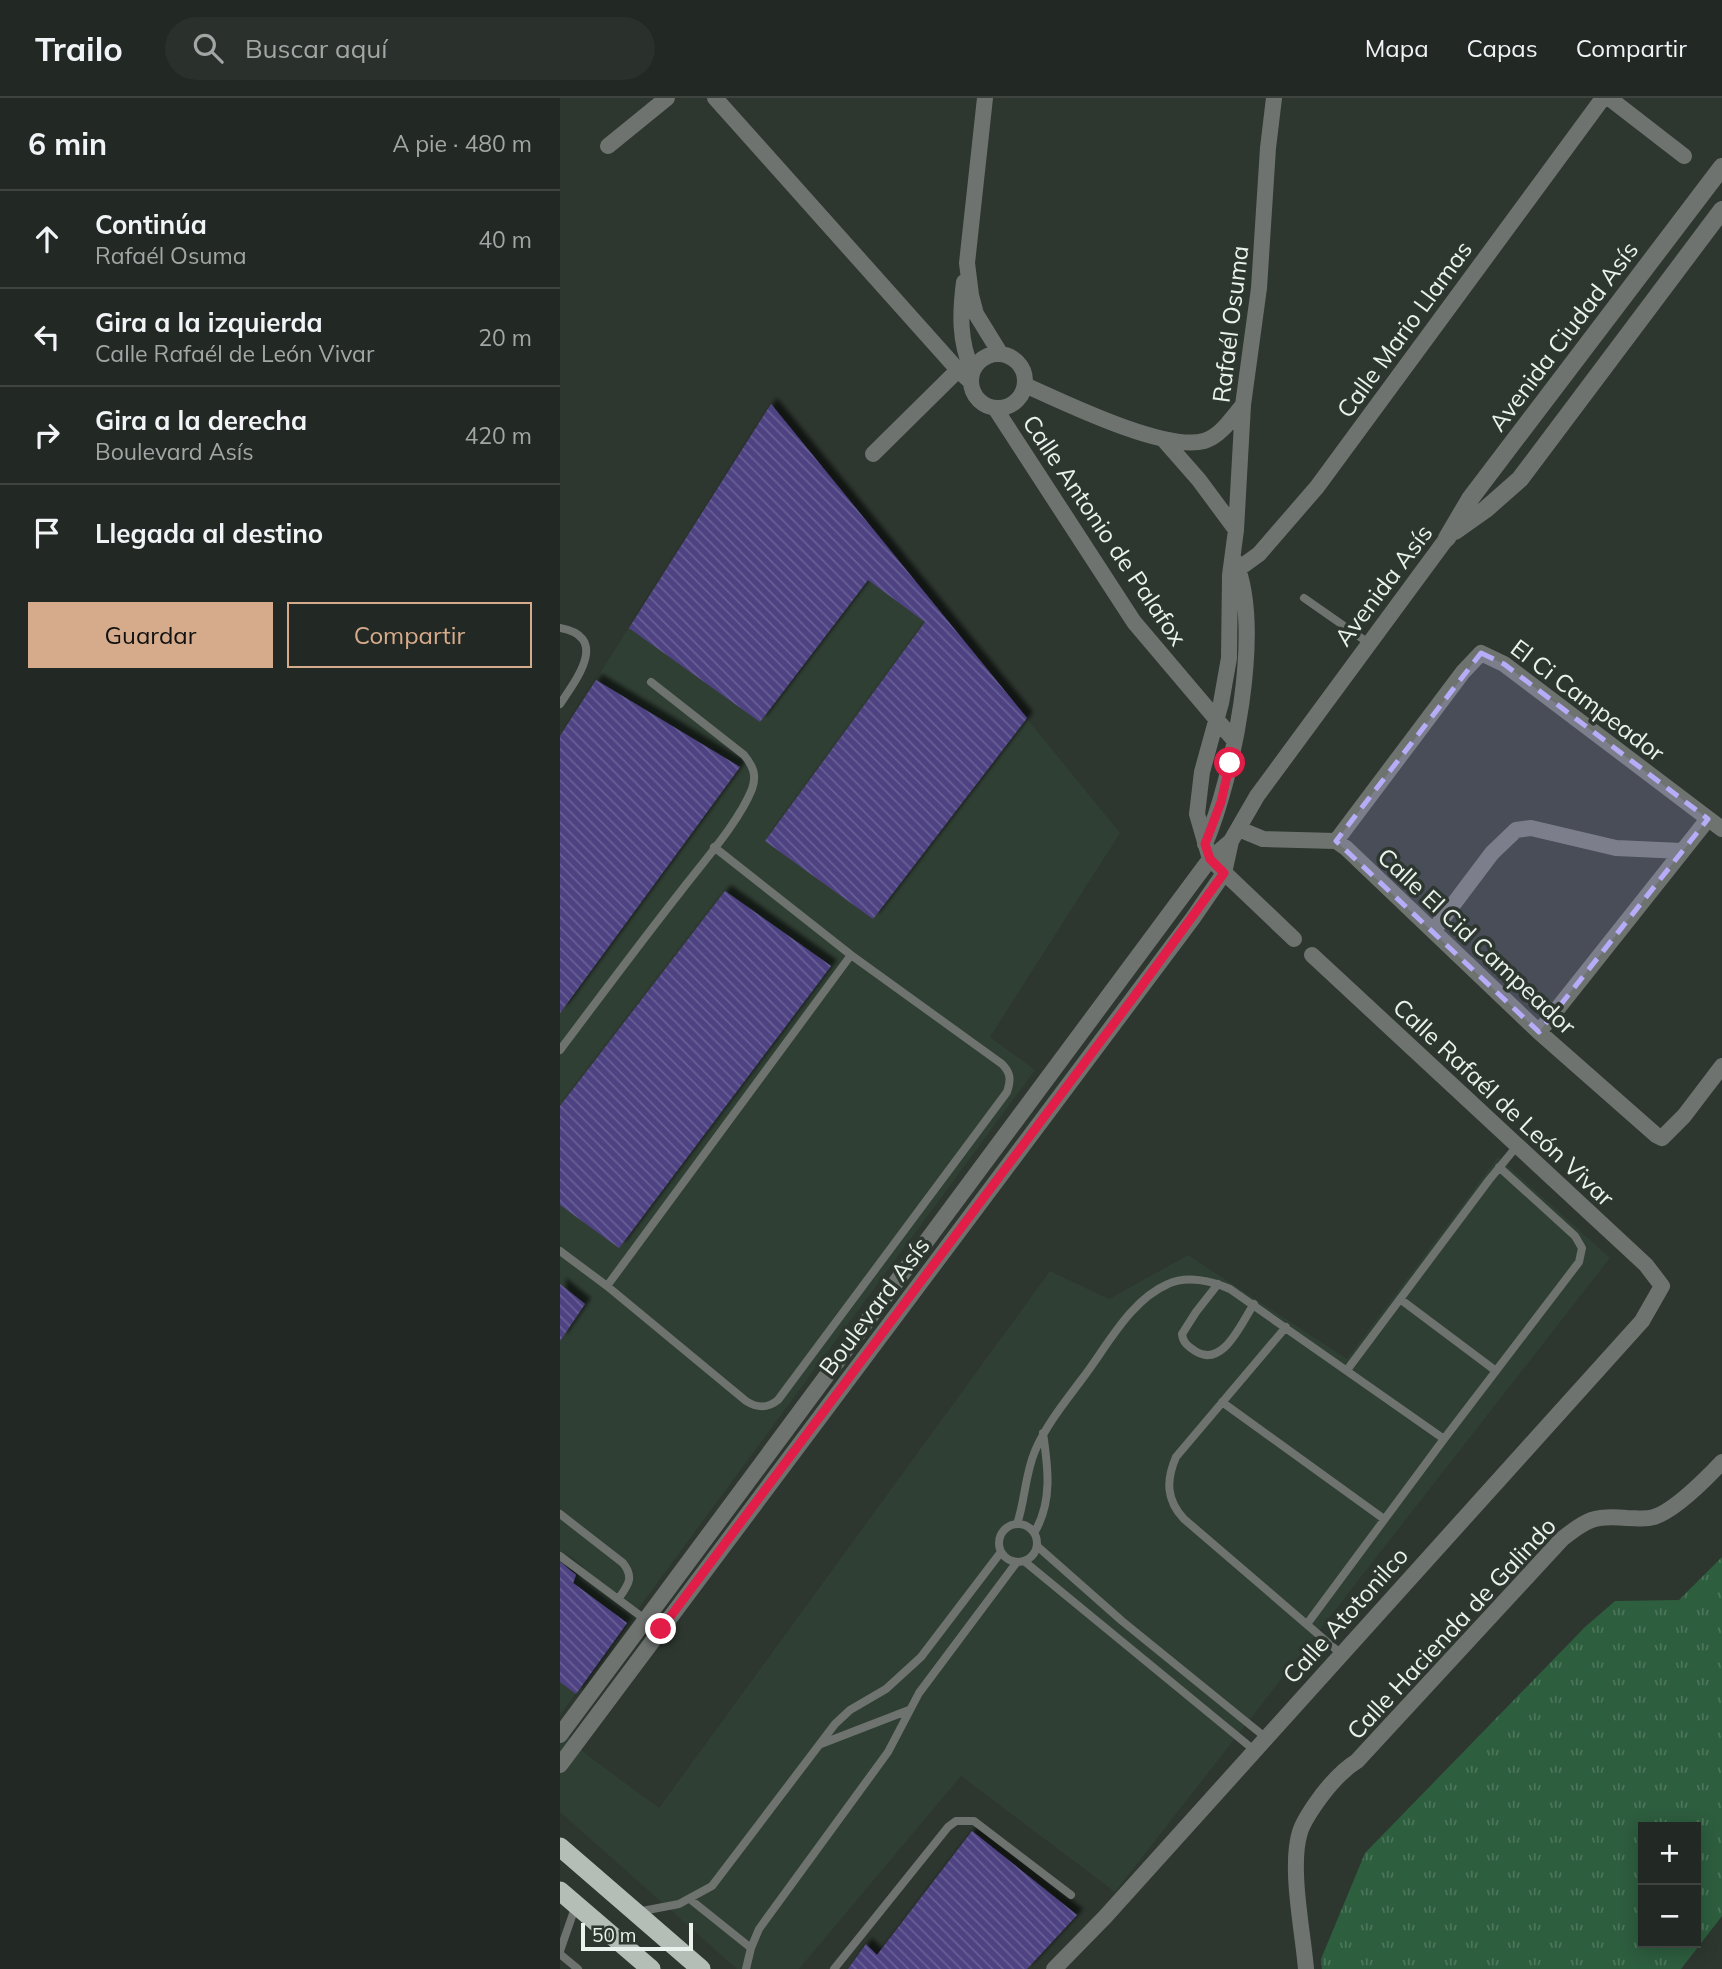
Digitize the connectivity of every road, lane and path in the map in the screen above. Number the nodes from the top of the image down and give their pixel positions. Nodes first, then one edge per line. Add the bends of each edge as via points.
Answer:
1 (667, 98) edge
2 (715, 98) edge
3 (985, 98) edge
4 (1274, 98) edge
5 (1606, 98) edge
6 (608, 146) dead end
7 (1684, 156) dead end
8 (1719, 178) edge
9 (1722, 210) edge
10 (967, 262) junction
11 (1000, 353) junction
12 (967, 374) junction
13 (1025, 385) junction
14 (1243, 405) junction
15 (995, 408) junction
16 (1163, 439) junction
17 (873, 454) dead end
18 (1236, 530) junction
19 (1447, 538) junction
20 (1234, 567) junction
21 (1304, 597) dead end
22 (560, 628) edge
23 (1370, 644) junction
24 (652, 682) dead end
25 (560, 704) edge
26 (1215, 721) junction
27 (1234, 740) junction
28 (1708, 819) junction
29 (1722, 829) edge
30 (1235, 835) junction
31 (1336, 841) junction
32 (714, 847) junction
33 (1682, 851) junction
34 (1207, 852) junction
35 (1224, 873) junction
36 (1434, 930) junction
37 (1294, 939) dead end
38 (851, 955) junction
39 (1312, 955) dead end
40 (1115, 987) junction
41 (1133, 998) junction
42 (1539, 1032) junction
43 (560, 1050) edge
44 (1722, 1066) edge
45 (1042, 1086) junction
46 (1059, 1097) junction
47 (1517, 1146) junction
48 (1499, 1167) junction
49 (560, 1251) edge
50 (1219, 1284) junction
51 (607, 1286) junction
52 (1662, 1286) joint
53 (1400, 1299) junction
54 (1254, 1304) junction
55 (1286, 1327) junction
56 (844, 1356) junction
57 (858, 1366) junction
58 (1347, 1370) junction
59 (1496, 1371) junction
60 (1222, 1402) junction
61 (1043, 1433) junction
62 (1444, 1439) junction
63 (1722, 1462) edge
64 (560, 1514) edge
65 (1384, 1519) junction
66 (1017, 1524) junction
67 (1034, 1533) junction
68 (1037, 1546) junction
69 (1001, 1552) junction
70 (560, 1556) edge
71 (1020, 1562) junction
72 (619, 1598) junction
73 (1122, 1621) junction
74 (1307, 1624) junction
75 (654, 1625) junction
76 (1111, 1633) junction
77 (1340, 1653) junction
78 (909, 1710) junction
79 (560, 1735) edge
80 (1265, 1737) junction
81 (818, 1745) junction
82 (574, 1746) junction
83 (1254, 1750) junction
84 (560, 1765) edge
85 (560, 1847) edge
86 (1071, 1895) dead end
87 (564, 1896) edge
88 (691, 1900) junction
89 (636, 1912) junction
90 (1307, 1922) junction
91 (751, 1948) junction
92 (560, 1953) edge
93 (641, 1966) edge
94 (578, 1969) edge
95 (701, 1969) edge
96 (746, 1969) edge
97 (834, 1969) edge
98 (1054, 1969) edge
99 (1306, 1969) edge
100 (1317, 1969) edge

1 - 6 street
2 - 12 street
3 - 10 street
4 - 14 street, Rafaél Osuma
5 - 7 street
5 - 20 street, Calle Mario Llamas via 1317,487 1259,554
8 - 19 street, Avenida Ciudad Asís via 1470,499
9 - 19 street, Avenida Asís via 1520,479
10 - 11 street via 976,314
10 - 12 street via 961,315
11 - 12 street via 979,361
11 - 13 street via 1020,364
12 - 15 street via 977,400
12 - 17 street
13 - 15 street via 1015,403
13 - 16 street
14 - 16 street via 1214,436 1187,442
14 - 18 street, Rafaél Osuma
15 - 26 street, Calle Antonio de Palafox via 1134,622
16 - 18 street
18 - 20 street, Rafaél Osuma
19 - 23 street, Avenida Asís
20 - 26 street, Rafaél Osuma via 1229,658
20 - 27 street, Rafaél Osuma via 1245,604 1246,635
21 - 23 lane
22 - 25 lane via 574,631 582,639 586,659
23 - 30 street, Avenida Asís via 1257,796
24 - 32 lane via 752,764 753,787
26 - 27 street, Calle Antonio de Palafox
26 - 34 street, Rafaél Osuma via 1196,805
27 - 34 street, Rafaél Osuma
28 - 29 street, El Ci Campeador
28 - 31 street, El Ci Campeador via 1504,664 1481,653
28 - 33 street
30 - 31 street
30 - 34 street, Avenida Asís
30 - 35 street, Avenida Asís
31 - 36 street, Calle El Cid Campeador
32 - 38 lane
32 - 43 lane
33 - 36 street via 1616,848 1531,828 1516,830 1492,853
33 - 42 street
34 - 35 street
34 - 40 street, Boulevard Asís
35 - 37 street
35 - 41 street, Boulevard Asís
36 - 42 street, Calle El Cid Campeador
38 - 51 lane
38 - 51 lane via 1008,1070 1007,1092 985,1122 772,1405 760,1407 746,1401
39 - 47 street, Calle Rafaél de León Vivar
40 - 41 street
40 - 45 street, Boulevard Asís
41 - 46 street, Boulevard Asís
42 - 44 street, Calle El Cid Campeador via 1662,1138
45 - 46 street
45 - 56 street, Boulevard Asís
46 - 57 street, Boulevard Asís
47 - 48 lane
47 - 52 street, Calle Rafaél de León Vivar via 1646,1265
48 - 53 lane
48 - 59 lane via 1575,1236 1582,1248 1579,1262
49 - 51 lane
50 - 54 lane
50 - 54 lane via 1182,1334 1187,1345 1201,1354 1210,1356 1223,1349
50 - 61 lane via 1188,1280 1154,1291 1126,1320
52 - 77 street, Calle Atotonilco via 1642,1321
53 - 58 lane
53 - 59 lane
54 - 55 lane
55 - 58 lane
55 - 60 lane
56 - 57 street
56 - 75 street, Boulevard Asís
57 - 75 street, Boulevard Asís
58 - 62 lane
59 - 62 lane
60 - 65 lane
60 - 74 lane via 1177,1457 1170,1471 1170,1498 1184,1519
61 - 66 lane via 1029,1468
61 - 67 lane via 1047,1494
62 - 65 lane
63 - 90 street, Calle Hacienda de Galindo via 1658,1516 1600,1516 1562,1539 1357,1760 1355,1770 1326,1804 1310,1835
64 - 72 lane via 628,1569 631,1579
65 - 74 lane
66 - 67 lane
66 - 69 lane via 1002,1534
67 - 68 lane
68 - 71 lane via 1035,1553
68 - 73 lane
69 - 71 lane
69 - 81 lane via 921,1657 886,1689 850,1710
70 - 72 lane
71 - 76 lane
71 - 78 lane
72 - 75 lane
73 - 76 lane
73 - 80 lane
74 - 77 lane
75 - 79 street, Boulevard Asís
75 - 82 street, Boulevard Asís
76 - 83 lane
77 - 80 street, Calle Atotonilco
78 - 81 lane
78 - 91 lane via 888,1752 771,1911
79 - 82 street
80 - 83 street, Calle Atotonilco
81 - 88 lane via 727,1868
82 - 84 street, Boulevard Asís
83 - 98 street, Calle Atotonilco
85 - 89 highway
86 - 97 lane via 983,1826 956,1821
87 - 92 lane
87 - 93 highway
88 - 89 lane
88 - 91 lane
89 - 95 highway
90 - 99 street, Calle Hacienda de Galindo
90 - 100 street, Calle Hacienda de Galindo
91 - 96 lane
92 - 94 lane

